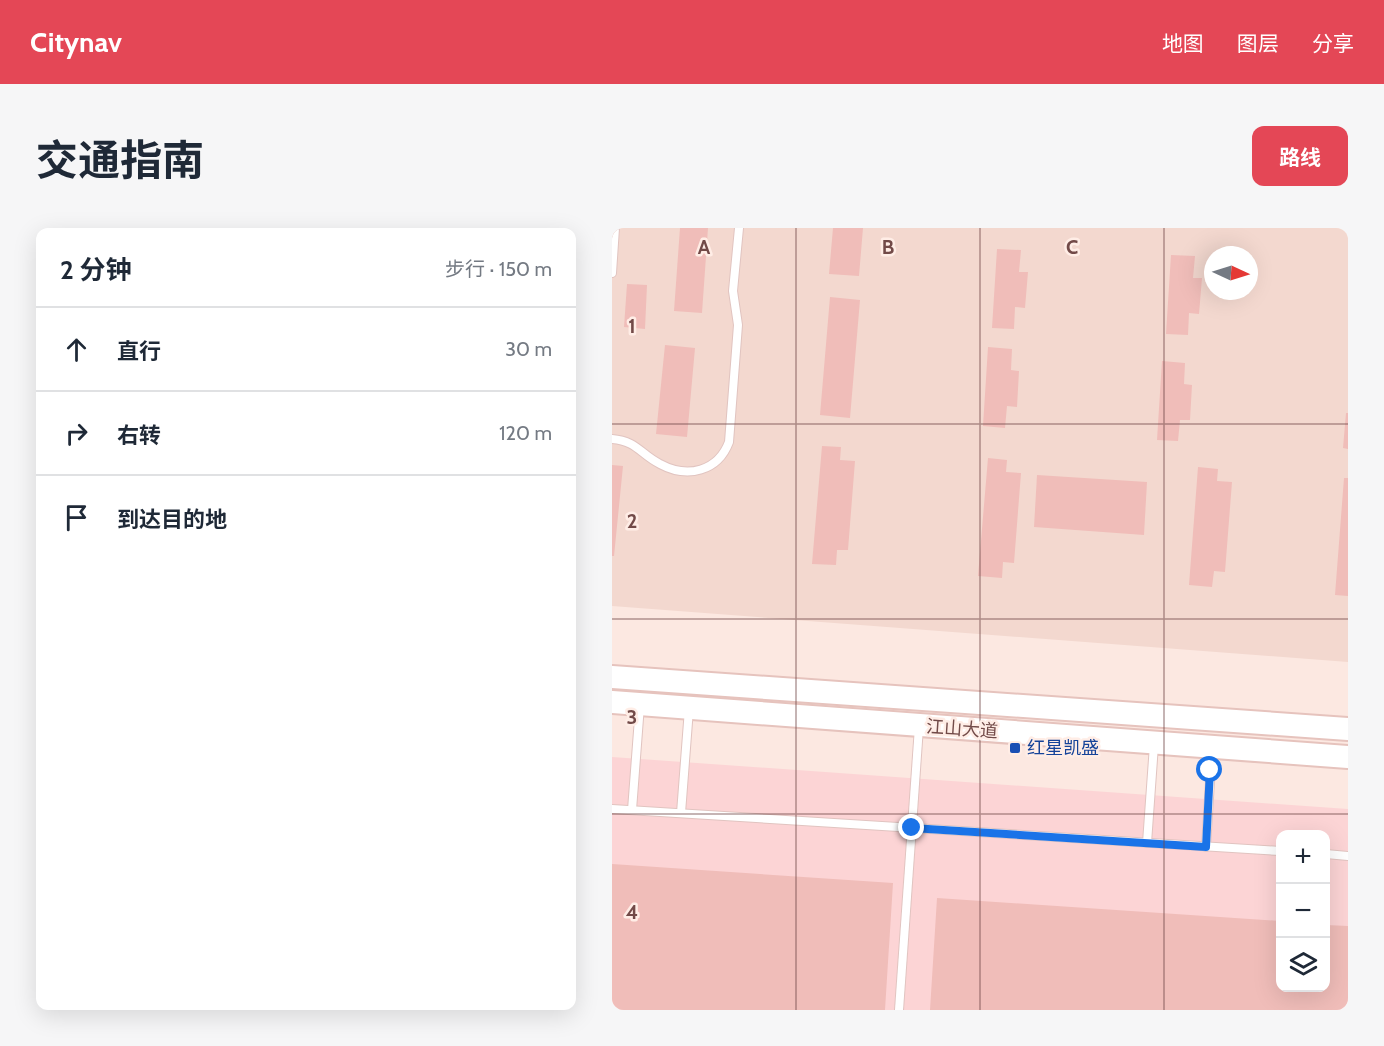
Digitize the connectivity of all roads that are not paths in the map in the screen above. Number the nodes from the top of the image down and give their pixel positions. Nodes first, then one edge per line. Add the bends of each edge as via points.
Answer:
1 (615, 228) edge
2 (738, 228) edge
3 (612, 273) edge
4 (612, 439) edge
5 (612, 678) edge
6 (612, 702) edge
7 (640, 704) junction
8 (690, 708) junction
9 (920, 725) junction
10 (1348, 729) edge
11 (1154, 744) junction
12 (1212, 747) junction
13 (1348, 757) edge
14 (612, 808) edge
15 (632, 810) junction
16 (681, 813) junction
17 (912, 828) junction
18 (1147, 843) junction
19 (1206, 847) junction
20 (1276, 852) edge
21 (1330, 854) edge
22 (1348, 856) edge
23 (899, 1010) edge

1 - 3 lane
2 - 4 lane via 733,291 738,325 729,442 723,456 700,470 673,470 635,444
5 - 10 main road, 江山大道
6 - 7 main road, 江山大道
7 - 8 main road, 江山大道
7 - 15 lane
8 - 9 main road, 江山大道
8 - 16 lane
9 - 11 main road, 江山大道
9 - 17 lane
11 - 12 main road, 江山大道
11 - 18 lane
12 - 13 main road, 江山大道
12 - 19 lane
14 - 15 lane
15 - 16 lane
16 - 17 lane
17 - 18 lane
17 - 23 lane
18 - 19 lane
19 - 20 lane
21 - 22 lane

